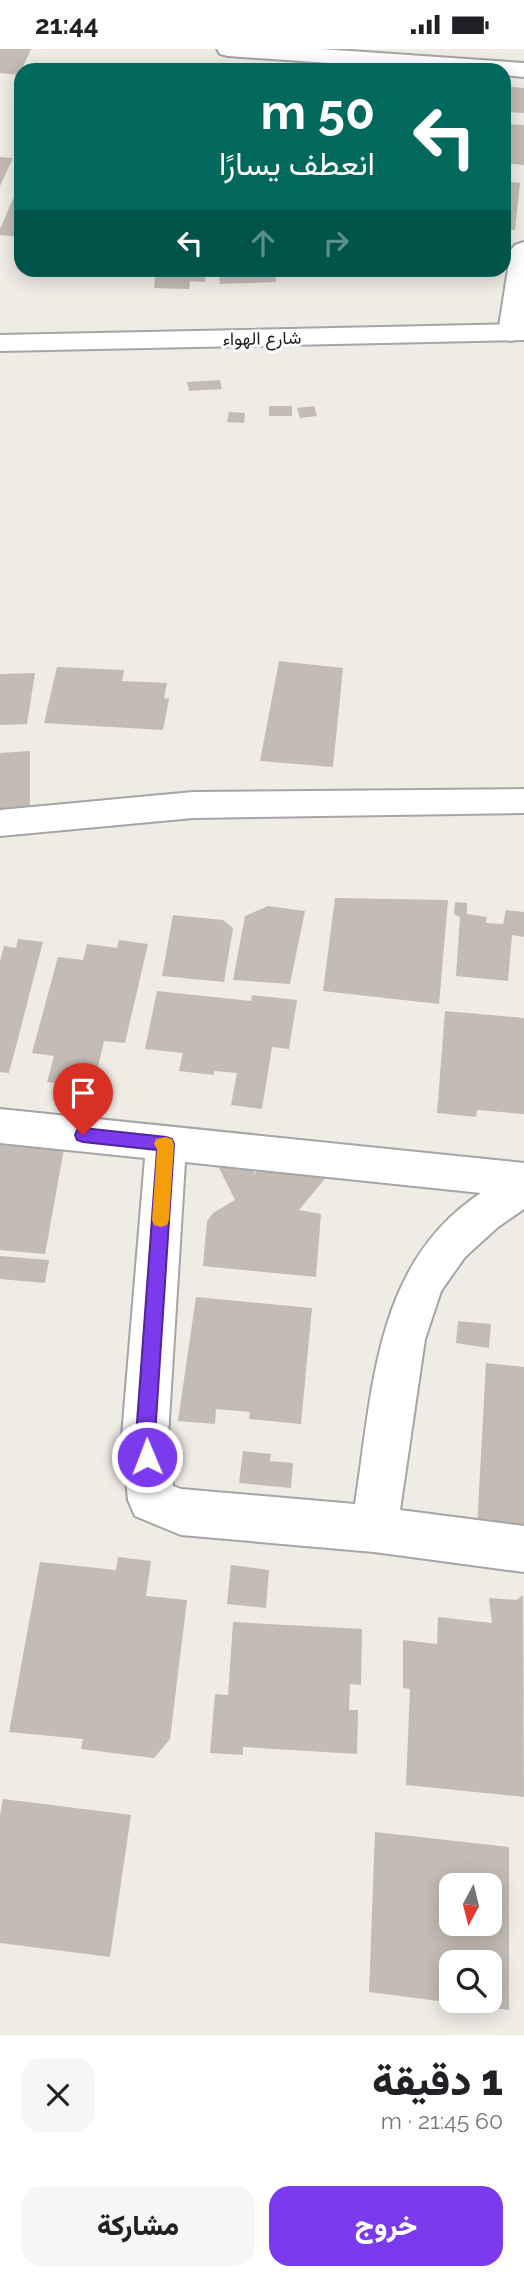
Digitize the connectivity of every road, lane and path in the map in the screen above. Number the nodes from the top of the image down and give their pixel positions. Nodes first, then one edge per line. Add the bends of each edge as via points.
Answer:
1 (228, 49) edge
2 (425, 63) edge
3 (524, 250) edge
4 (517, 333) edge
5 (0, 343) edge
6 (524, 801) edge
7 (0, 823) edge
8 (0, 1126) edge
9 (166, 1144) junction
10 (524, 1180) edge
11 (524, 1187) edge
12 (374, 1529) junction
13 (524, 1549) edge

1 - 2 street
3 - 4 street
4 - 5 street, شارع الهواء
6 - 7 street via 192,805
8 - 9 street
9 - 10 street
9 - 12 street via 145,1436 151,1500 181,1513
11 - 12 street via 483,1214 450,1244 423,1282 403,1339
12 - 13 street

